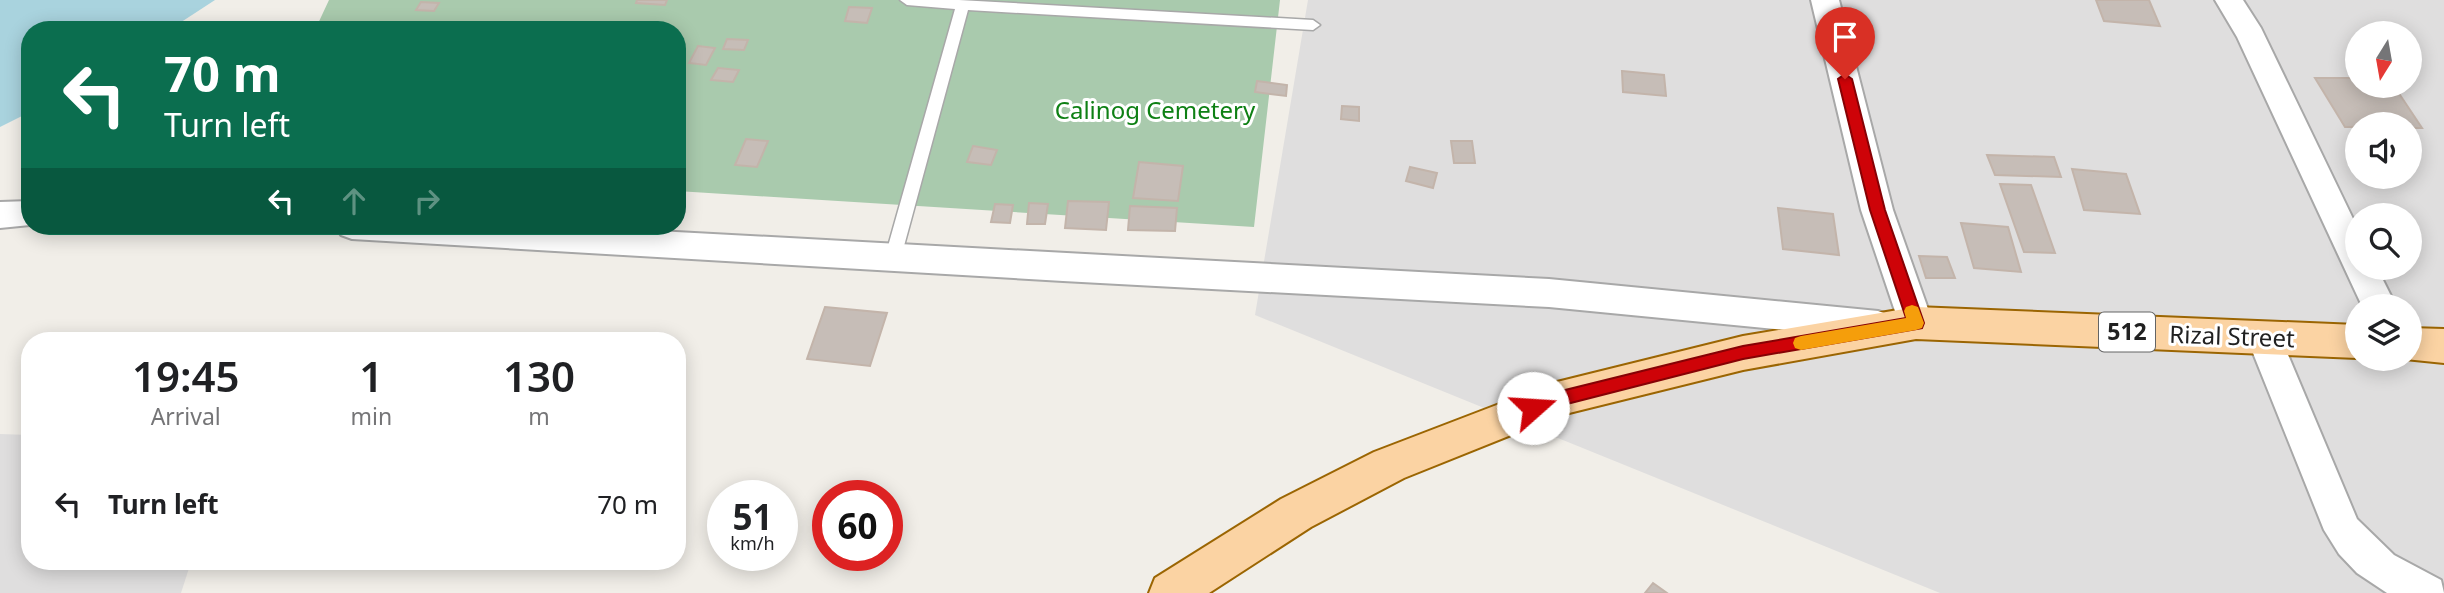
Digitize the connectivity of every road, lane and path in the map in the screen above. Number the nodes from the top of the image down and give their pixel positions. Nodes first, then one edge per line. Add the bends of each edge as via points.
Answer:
1 (906, 0) edge
2 (1825, 0) edge
3 (2229, 0) edge
4 (942, 1) edge
5 (963, 5) junction
6 (1313, 24) dead end
7 (21, 214) edge
8 (0, 215) edge
9 (509, 235) edge
10 (2345, 235) edge
11 (893, 257) junction
12 (1907, 325) junction
13 (2264, 338) junction
14 (2345, 341) edge
15 (2422, 345) edge
16 (2444, 346) edge
17 (1171, 593) edge
18 (2427, 593) edge

1 - 4 lane
2 - 12 street
3 - 10 street via 2251,35
4 - 5 lane
5 - 6 lane
5 - 11 lane
7 - 8 street
9 - 11 street
11 - 12 street via 1549,293
12 - 13 main road, Rizal Street / 512
12 - 17 main road, 512 via 1743,352 1557,399 1389,465 1296,513
13 - 14 main road, Rizal Street / 512
13 - 18 street via 2343,530 2362,555
15 - 16 main road

